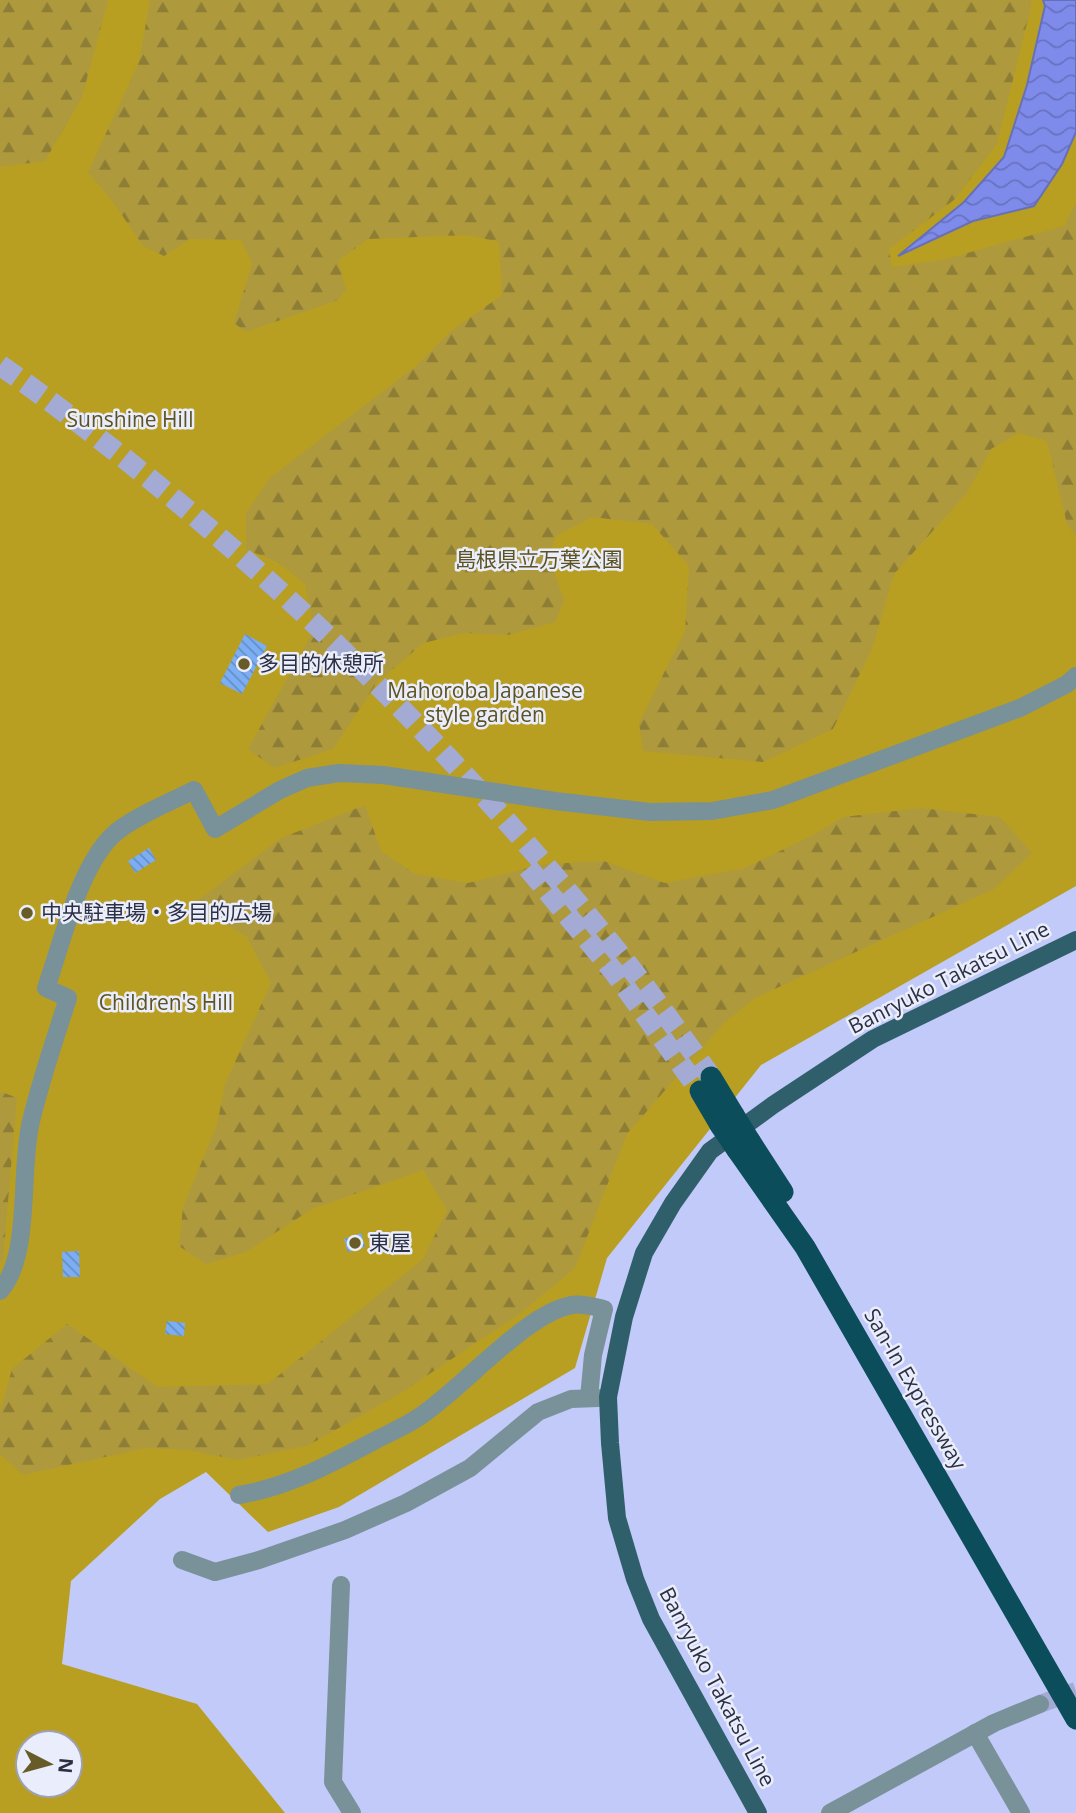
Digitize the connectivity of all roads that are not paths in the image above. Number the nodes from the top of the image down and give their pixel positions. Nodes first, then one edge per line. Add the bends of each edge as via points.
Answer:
1 (1076, 676) edge
2 (1076, 940) edge
3 (706, 1084) tunnel mouth
4 (744, 1146) junction
5 (0, 1291) edge
6 (608, 1397) junction
7 (589, 1398) junction
8 (239, 1495) dead end
9 (182, 1560) dead end
10 (341, 1585) dead end
11 (1076, 1692) edge
12 (1040, 1704) tunnel mouth
13 (1076, 1719) edge
14 (975, 1733) junction
15 (352, 1813) edge
16 (758, 1813) edge
17 (830, 1813) edge
18 (1021, 1813) edge

1 - 5 street via 1020,708 774,800 712,811 649,812 383,775 339,773 307,778 280,790 215,829 194,790 134,822 115,833 86,872 47,988 68,998 24,1157 19,1251
2 - 6 main road, Banryuko Takatsu Line via 873,1039 710,1151 644,1253
3 - 4 highway, San-In Expressway, bridge
4 - 11 highway, San-In Expressway via 815,1240
4 - 13 highway, San-In Expressway
6 - 7 street
6 - 16 main road, Banryuko Takatsu Line via 617,1518 635,1578 651,1619
7 - 8 street via 604,1308 574,1304 530,1325 418,1418 308,1475
7 - 9 street via 571,1399 538,1412 470,1468 345,1531 215,1572
10 - 15 street via 333,1782
12 - 14 street
14 - 17 street
14 - 18 street

